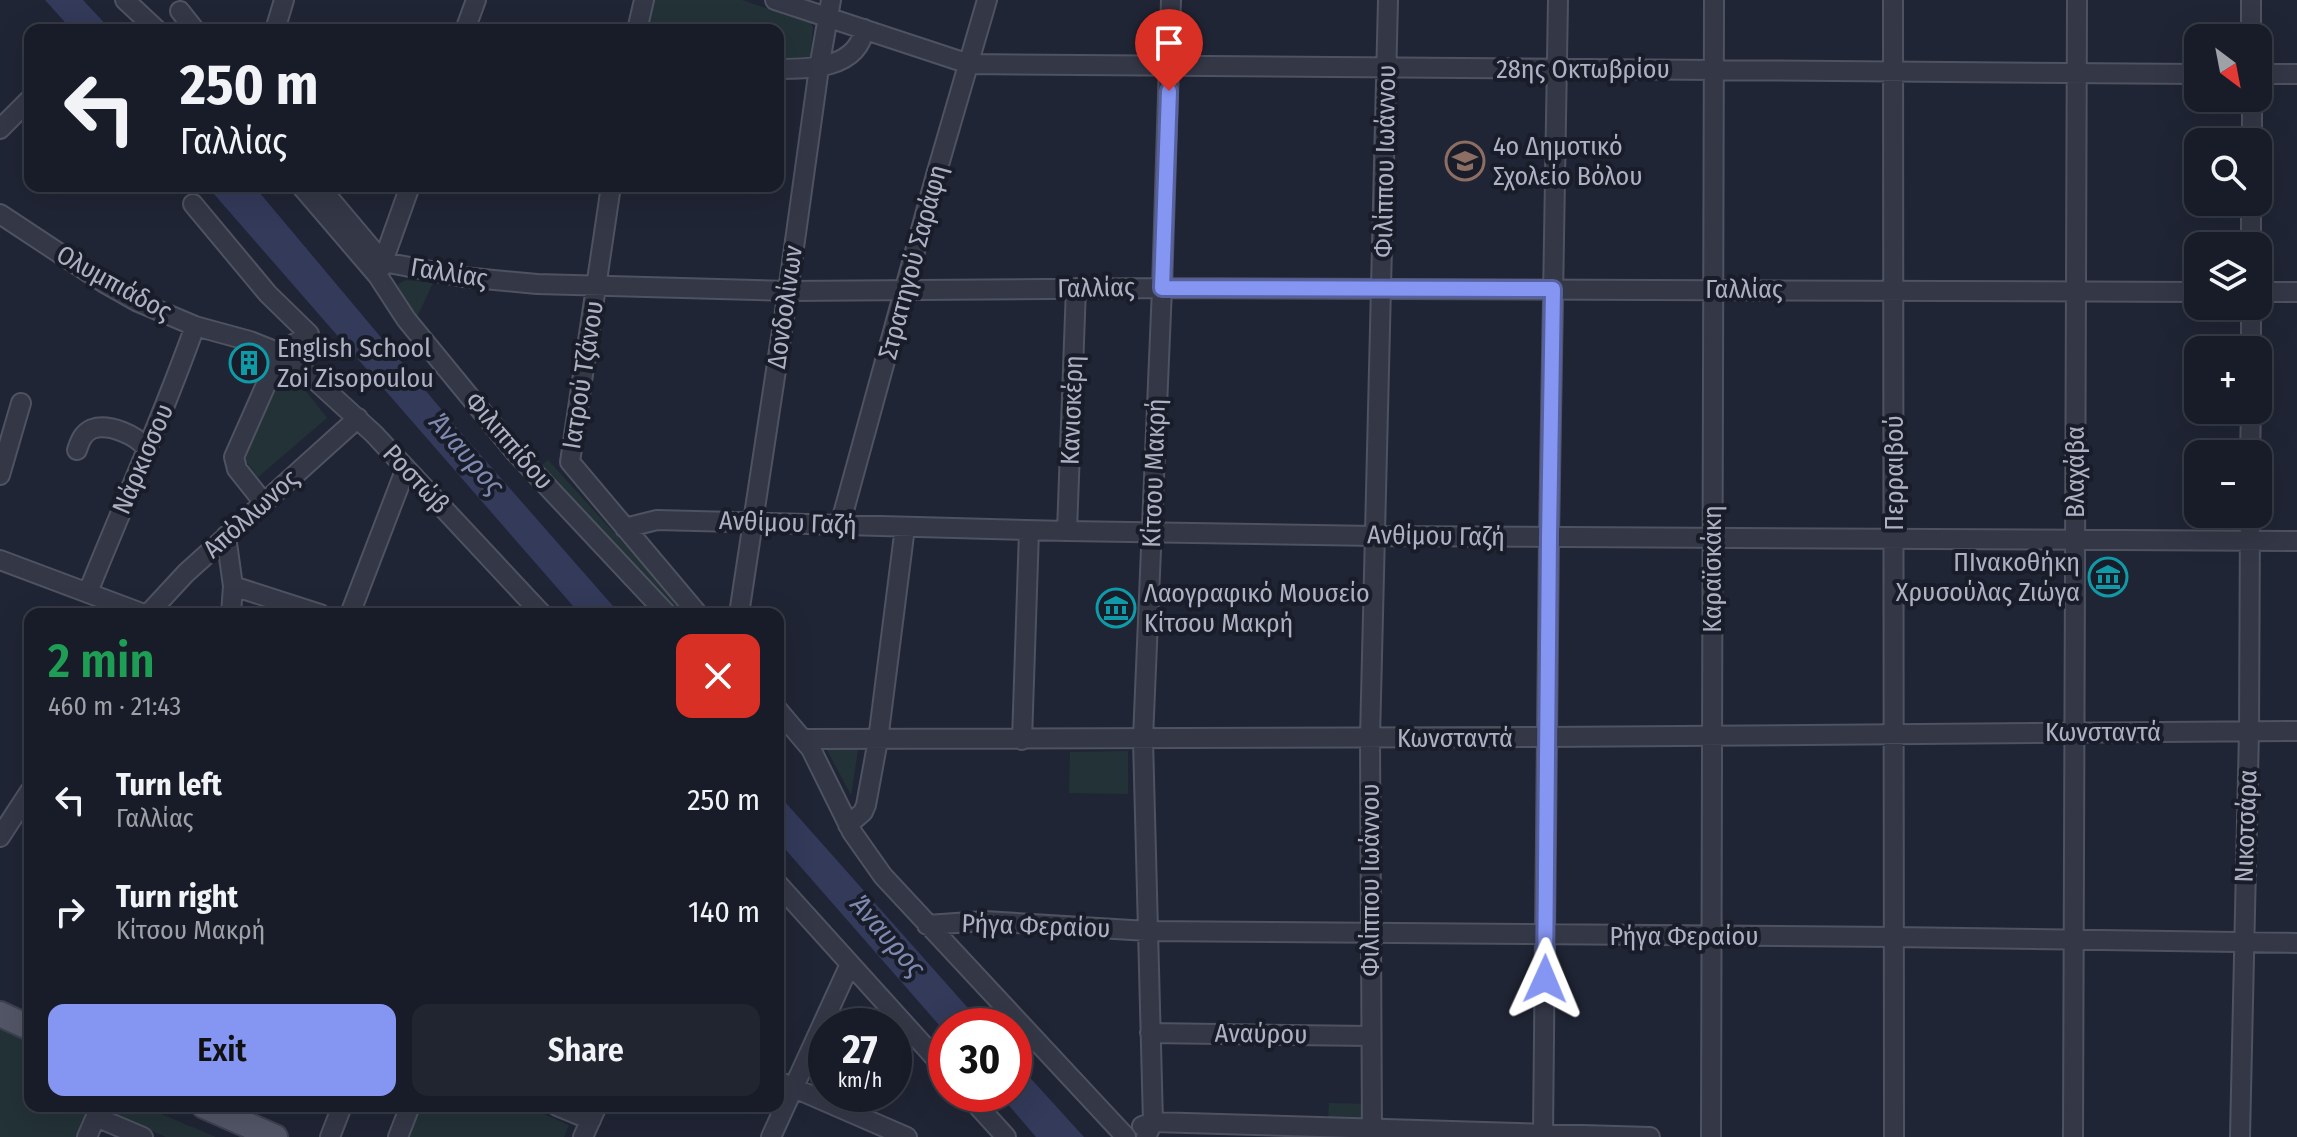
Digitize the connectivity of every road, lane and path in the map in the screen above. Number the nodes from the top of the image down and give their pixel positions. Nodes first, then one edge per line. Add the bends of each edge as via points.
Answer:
1 (125, 0) edge
2 (284, 0) edge
3 (476, 0) edge
4 (644, 0) edge
5 (775, 0) edge
6 (987, 0) edge
7 (1171, 0) edge
8 (1388, 0) edge
9 (1558, 0) edge
10 (1714, 0) edge
11 (1893, 0) edge
12 (2077, 0) edge
13 (2251, 0) edge
14 (829, 9) edge
15 (180, 11) dead end
16 (151, 24) edge
17 (190, 24) edge
18 (277, 24) edge
19 (467, 24) edge
20 (638, 24) edge
21 (2251, 24) edge
22 (864, 29) junction
23 (969, 64) junction
24 (1169, 65) junction
25 (1387, 67) junction
26 (819, 68) junction
27 (784, 69) edge
28 (1558, 69) junction
29 (1714, 70) junction
30 (1893, 71) junction
31 (2076, 72) junction
32 (2184, 74) edge
33 (2272, 74) edge
34 (2297, 74) edge
35 (24, 105) edge
36 (0, 129) edge
37 (307, 192) edge
38 (323, 192) edge
39 (408, 192) edge
40 (610, 192) edge
41 (193, 204) dead end
42 (0, 214) edge
43 (380, 269) junction
44 (596, 287) junction
45 (1076, 288) junction
46 (1162, 288) junction
47 (1382, 288) junction
48 (1553, 289) junction
49 (1893, 289) junction
50 (905, 290) junction
51 (1713, 290) junction
52 (788, 291) junction
53 (2076, 291) junction
54 (2184, 292) edge
55 (2272, 292) edge
56 (2297, 292) edge
57 (195, 326) junction
58 (280, 353) junction
59 (21, 403) dead end
60 (358, 418) junction
61 (146, 448) junction
62 (77, 450) dead end
63 (406, 468) junction
64 (0, 475) edge
65 (264, 503) junction
66 (753, 522) junction
67 (840, 525) junction
68 (905, 527) junction
69 (625, 528) junction
70 (2250, 528) edge
71 (1029, 531) junction
72 (1067, 531) junction
73 (1152, 533) junction
74 (226, 536) junction
75 (1376, 536) junction
76 (1549, 537) junction
77 (1712, 539) junction
78 (1894, 539) junction
79 (2075, 540) junction
80 (2250, 541) junction
81 (2297, 541) edge
82 (0, 560) edge
83 (233, 586) junction
84 (88, 592) junction
85 (130, 608) edge
86 (152, 608) edge
87 (231, 608) edge
88 (301, 608) edge
89 (352, 608) edge
90 (533, 608) edge
91 (661, 608) edge
92 (693, 608) edge
93 (740, 608) edge
94 (784, 717) edge
95 (2249, 731) junction
96 (2297, 731) edge
97 (2075, 732) junction
98 (1894, 734) junction
99 (1712, 736) junction
100 (1547, 737) junction
101 (1370, 738) junction
102 (804, 739) junction
103 (1143, 739) junction
104 (878, 740) junction
105 (1022, 740) junction
106 (24, 800) edge
107 (848, 825) junction
108 (0, 837) edge
109 (784, 891) edge
110 (927, 925) junction
111 (1148, 931) junction
112 (1370, 934) junction
113 (1545, 935) junction
114 (1711, 936) junction
115 (1894, 937) junction
116 (2073, 940) junction
117 (2243, 942) junction
118 (2297, 943) edge
119 (850, 964) junction
120 (0, 1014) edge
121 (24, 1025) edge
122 (1150, 1033) junction
123 (1371, 1036) junction
124 (928, 1050) edge
125 (786, 1084) edge
126 (98, 1112) edge
127 (100, 1112) edge
128 (218, 1112) edge
129 (340, 1112) edge
130 (408, 1112) edge
131 (570, 1112) edge
132 (778, 1112) edge
133 (983, 1112) edge
134 (590, 1121) edge
135 (1150, 1129) edge
136 (1372, 1133) edge
137 (1543, 1135) edge
138 (1125, 1136) edge
139 (87, 1137) edge
140 (143, 1137) edge
141 (275, 1137) edge
142 (330, 1137) edge
143 (398, 1137) edge
144 (771, 1137) edge
145 (907, 1137) edge
146 (1006, 1137) edge
147 (1650, 1137) edge
148 (1711, 1137) edge
149 (1894, 1137) edge
150 (2073, 1137) edge
151 (2240, 1137) edge

1 - 16 street
2 - 18 street
3 - 19 street
4 - 20 street
5 - 14 street, 28ης Οκτωβρίου
6 - 23 street, Στρατηγού Σαράφη
7 - 24 street, Κίτσου Μακρή
8 - 25 street, Φιλίππου Ιωάννου
9 - 28 street
10 - 29 street, Καραϊσκάκη
11 - 30 street, Περραιβού
12 - 31 street, Βλαχάβα
13 - 21 street
14 - 22 street, 28ης Οκτωβρίου
14 - 26 street, Δονδολίνων
15 - 17 street
22 - 23 street, 28ης Οκτωβρίου
22 - 26 street via 856,48
23 - 24 street, 28ης Οκτωβρίου
23 - 50 street, Στρατηγού Σαράφη
24 - 25 street, 28ης Οκτωβρίου
24 - 46 street, Κίτσου Μακρή
25 - 28 street, 28ης Οκτωβρίου
25 - 47 street, Φιλίππου Ιωάννου
26 - 27 street
26 - 52 street, Δονδολίνων
28 - 29 street, 28ης Οκτωβρίου
28 - 48 street
29 - 30 street, 28ης Οκτωβρίου
29 - 51 street, Καραϊσκάκη
30 - 31 street, 28ης Οκτωβρίου
30 - 49 street, Περραιβού
31 - 32 street, 28ης Οκτωβρίου
31 - 53 street, Βλαχάβα
33 - 34 street
35 - 36 street
37 - 43 street, Φιλιππίδου
38 - 43 street, Γαλλίας
39 - 43 street
40 - 44 street, Ιατρού Τζάνου
41 - 58 street via 309,334
42 - 57 street, Ολυμπιάδος via 106,284
43 - 44 street, Γαλλίας
43 - 91 street, Φιλιππίδου via 406,319 515,452
44 - 52 street, Γαλλίας
44 - 69 street, Ιατρού Τζάνου via 570,462
45 - 46 street, Γαλλίας
45 - 50 street, Γαλλίας
45 - 72 street, Κανισκέρη
46 - 47 street, Γαλλίας
46 - 73 street, Κίτσου Μακρή
47 - 48 street, Γαλλίας
47 - 75 street, Φιλίππου Ιωάννου
48 - 51 street, Γαλλίας
48 - 76 street
49 - 51 street, Γαλλίας
49 - 53 street, Γαλλίας
49 - 78 street, Περραιβού
50 - 52 street, Γαλλίας
50 - 67 street, Στρατηγού Σαράφη
51 - 77 street, Καραϊσκάκη
52 - 66 street, Δονδολίνων
53 - 54 street, Γαλλίας
53 - 79 street, Βλαχάβα
55 - 56 street
57 - 58 street, Ολυμπιάδος
57 - 61 street, Νάρκισσου
58 - 60 street, Ροστώβ
58 - 65 street via 234,457 237,469
59 - 64 street
60 - 63 street, Ροστώβ
60 - 65 street, Απόλλωνος
61 - 62 street via 126,434 101,428 81,438
61 - 84 street, Νάρκισσου
63 - 89 street
63 - 90 street, Ροστώβ
65 - 74 street, Απόλλωνος
66 - 67 street, Ανθίμου Γαζή
66 - 69 street, Ανθίμου Γαζή via 657,520
66 - 93 street, Δονδολίνων
67 - 68 street, Ανθίμου Γαζή
68 - 71 street, Ανθίμου Γαζή
68 - 104 street
69 - 92 street, Ιατρού Τζάνου
70 - 80 street, Νικοτσάρα
71 - 72 street, Ανθίμου Γαζή
71 - 105 street
72 - 73 street, Ανθίμου Γαζή
73 - 75 street, Ανθίμου Γαζή
73 - 103 street, Κίτσου Μακρή
74 - 83 street
74 - 86 street, Απόλλωνος
75 - 76 street, Ανθίμου Γαζή
75 - 101 street, Φιλίππου Ιωάννου
76 - 77 street, Ανθίμου Γαζή
76 - 100 street
77 - 78 street, Ανθίμου Γαζή
77 - 99 street, Καραϊσκάκη
78 - 79 street, Ανθίμου Γαζή
78 - 98 street, Περραιβού
79 - 80 street, Ανθίμου Γαζή
79 - 97 street, Βλαχάβα
80 - 81 street, Ανθίμου Γαζή
80 - 95 street, Νικοτσάρα
82 - 84 street
83 - 87 street
83 - 88 street
84 - 85 street
94 - 102 street
95 - 96 street, Κωνσταντά
95 - 97 street, Κωνσταντά
95 - 117 street, Νικοτσάρα
97 - 98 street, Κωνσταντά
97 - 116 street, Βλαχάβα
98 - 99 street, Κωνσταντά
98 - 115 street, Περραιβού
99 - 100 street, Κωνσταντά
99 - 114 street, Καραϊσκάκη
100 - 101 street, Κωνσταντά
100 - 113 street
101 - 103 street, Κωνσταντά
101 - 112 street, Φιλίππου Ιωάννου
102 - 104 street, Κωνσταντά
102 - 107 street
103 - 105 street, Κωνσταντά
103 - 111 street, Κίτσου Μακρή
104 - 105 street, Κωνσταντά
104 - 107 street via 866,805
106 - 108 street
107 - 110 street via 883,876
109 - 119 street
110 - 111 street, Ρήγα Φεραίου via 985,921
110 - 138 street
111 - 112 street, Ρήγα Φεραίου
111 - 122 street, Κίτσου Μακρή
112 - 113 street, Ρήγα Φεραίου
112 - 123 street, Φιλίππου Ιωάννου
113 - 114 street, Ρήγα Φεραίου
113 - 137 street
114 - 115 street, Ρήγα Φεραίου
114 - 148 street, Καραϊσκάκη
115 - 116 street, Ρήγα Φεραίου
115 - 149 street, Περραιβού
116 - 117 street, Ρήγα Φεραίου
116 - 150 street, Βλαχάβα
117 - 118 street, Ρήγα Φεραίου
117 - 151 street, Νικοτσάρα
119 - 124 street
119 - 125 street
120 - 121 main road
122 - 123 street, Αναύρου
122 - 135 street, Κίτσου Μακρή
123 - 136 street, Φιλίππου Ιωάννου
125 - 145 street
126 - 139 street
127 - 140 street
128 - 141 main road
129 - 142 street
130 - 143 street
131 - 134 street
132 - 144 street
133 - 146 street
135 - 136 street
135 - 138 street
136 - 137 street
137 - 147 street

